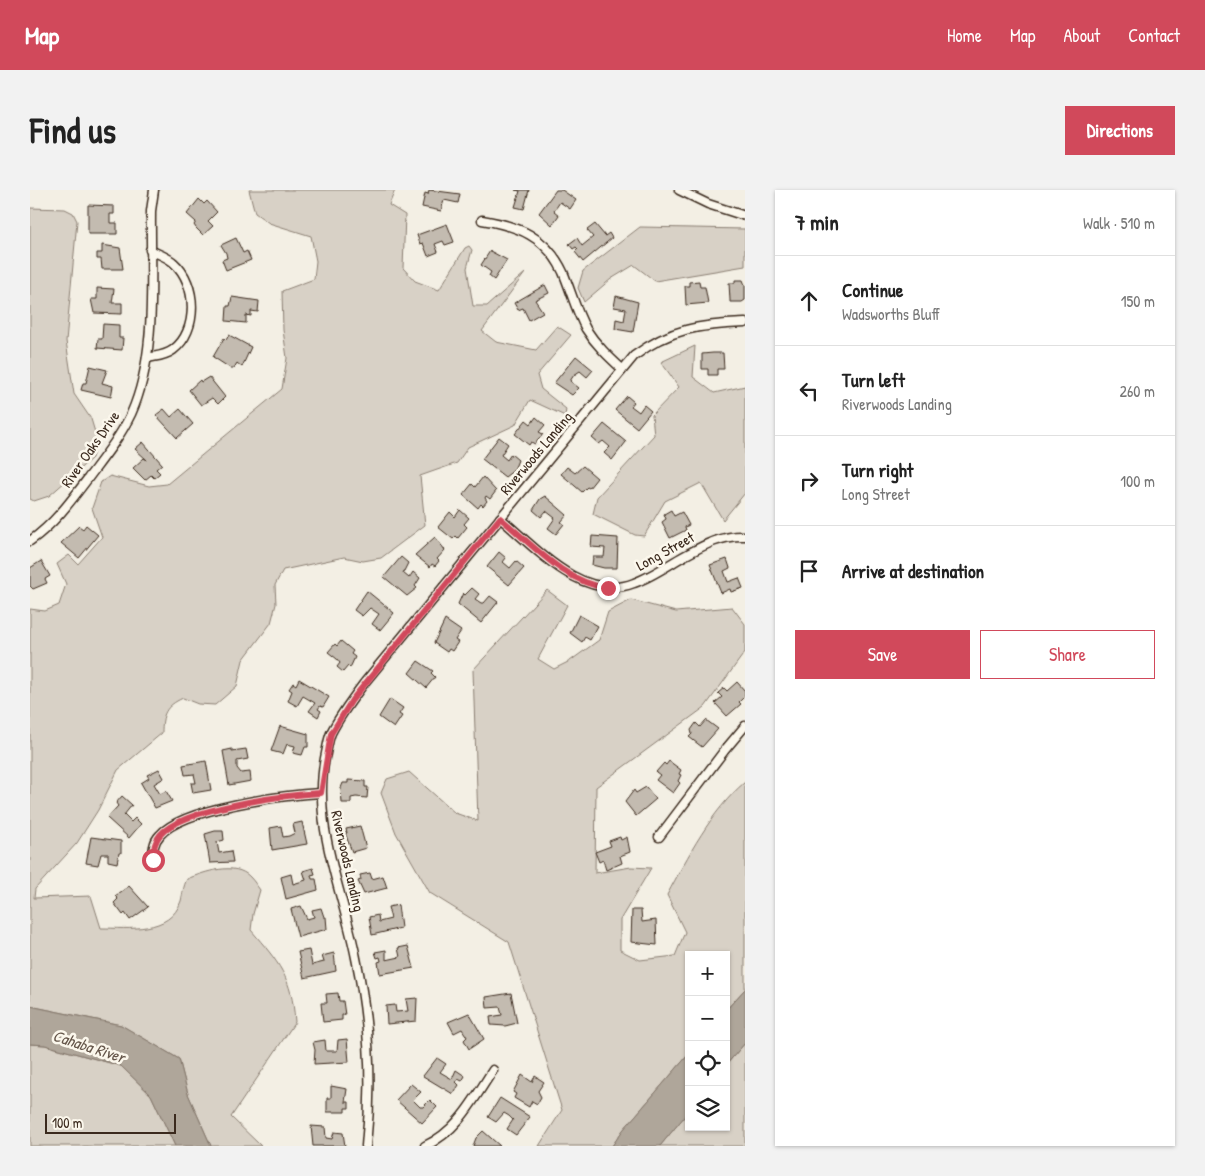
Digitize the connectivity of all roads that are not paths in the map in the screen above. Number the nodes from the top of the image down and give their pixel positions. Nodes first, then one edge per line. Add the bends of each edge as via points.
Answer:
1 (154, 190) edge
2 (679, 190) edge
3 (745, 216) edge
4 (482, 220) dead end
5 (150, 250) junction
6 (745, 323) edge
7 (147, 358) junction
8 (622, 369) junction
9 (500, 518) junction
10 (745, 536) edge
11 (30, 541) edge
12 (745, 726) edge
13 (321, 793) junction
14 (659, 837) dead end
15 (153, 860) dead end
16 (493, 1070) dead end
17 (366, 1146) edge
18 (425, 1146) edge

1 - 5 street, River Oaks Drive
2 - 3 street
4 - 8 street via 517,228 544,246 562,270 587,331
5 - 7 street, River Oaks Drive
5 - 7 street via 174,262 181,271 189,288 192,309 188,327 178,345 166,354
6 - 8 street, Riverwoods Landing via 705,325 672,333 645,348
7 - 11 street, River Oaks Drive via 135,404 114,443 59,516
8 - 9 street, Riverwoods Landing
9 - 10 street, Long Street via 572,576 608,588 633,584 719,539
9 - 13 street, Riverwoods Landing via 352,700 331,734
12 - 14 street
13 - 15 street via 208,810 190,816 158,837
13 - 17 street, Riverwoods Landing via 325,834 348,920 364,1006 369,1071
16 - 18 street via 458,1122

